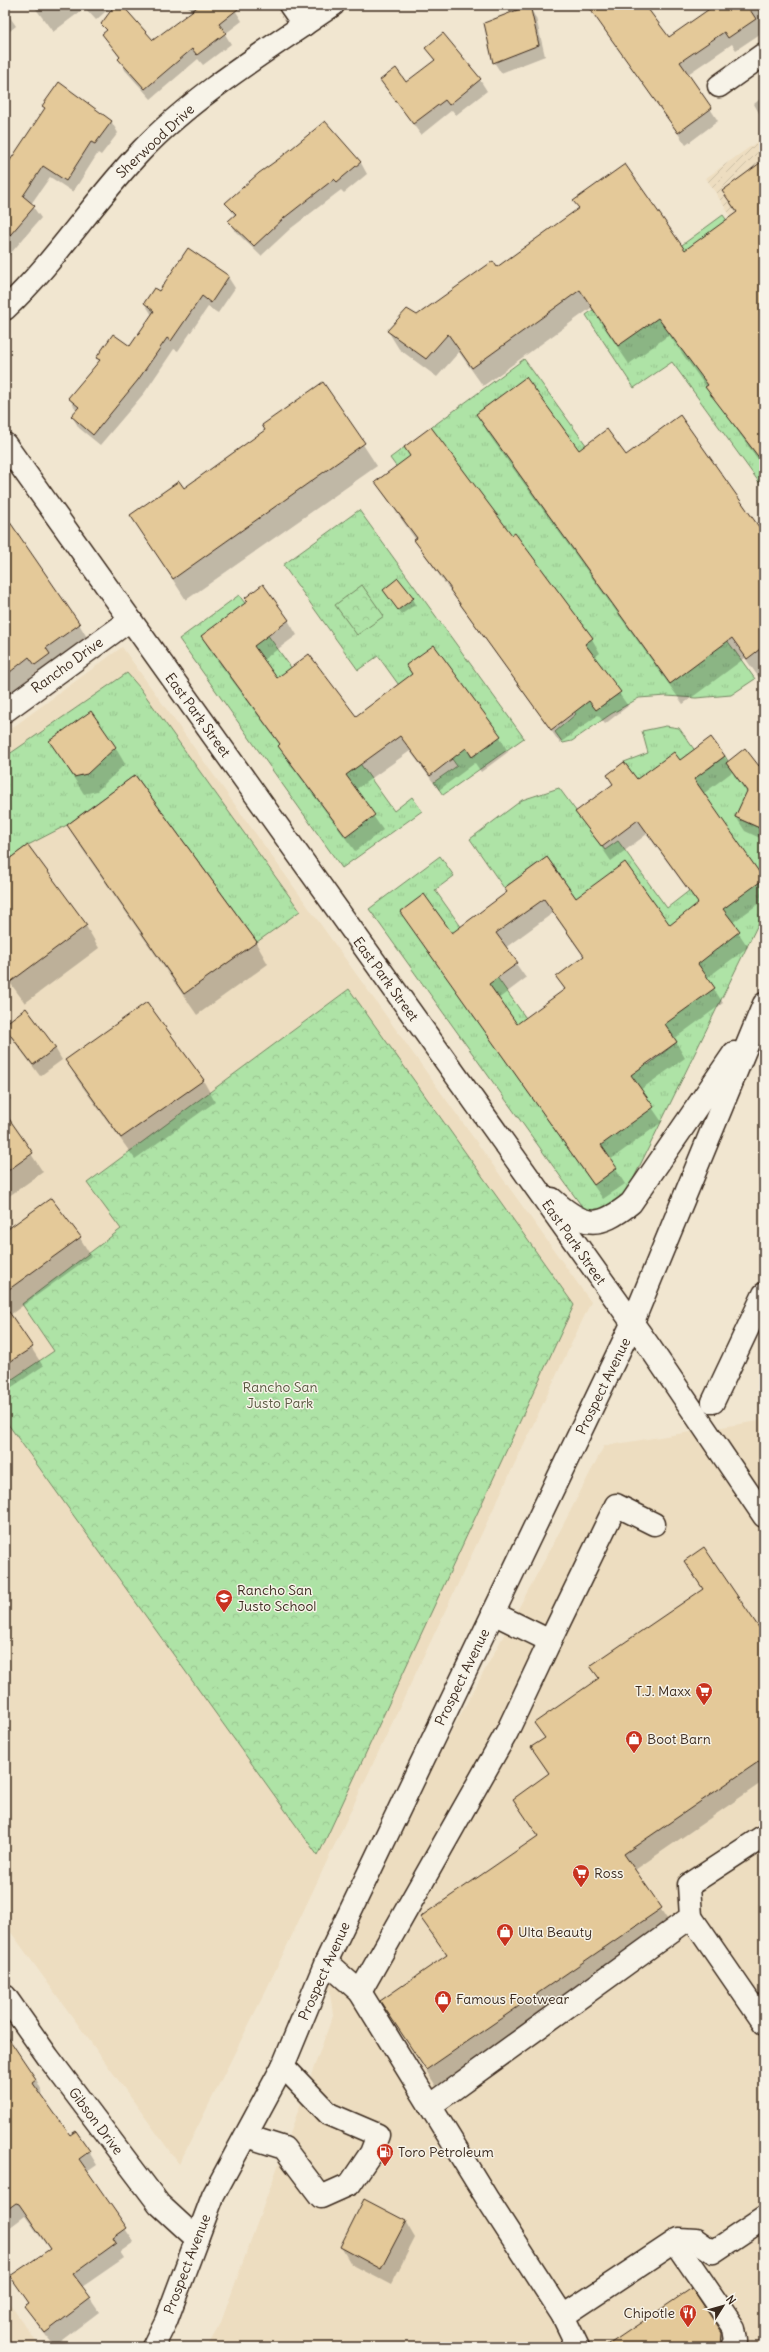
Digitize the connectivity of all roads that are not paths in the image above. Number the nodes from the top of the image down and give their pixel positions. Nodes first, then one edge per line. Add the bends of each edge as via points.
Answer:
1 (290, 5) edge
2 (333, 5) edge
3 (304, 25) junction
4 (764, 54) edge
5 (719, 86) dead end
6 (5, 308) edge
7 (5, 444) edge
8 (130, 620) junction
9 (5, 711) edge
10 (761, 1011) edge
11 (529, 1179) junction
12 (764, 1294) edge
13 (632, 1324) junction
14 (713, 1402) dead end
15 (764, 1516) edge
16 (654, 1524) dead end
17 (493, 1613) junction
18 (550, 1640) junction
19 (764, 1836) edge
20 (691, 1917) junction
21 (326, 1962) junction
22 (360, 1992) junction
23 (5, 1996) edge
24 (764, 2023) edge
25 (283, 2066) junction
26 (430, 2106) junction
27 (246, 2136) junction
28 (764, 2218) edge
29 (196, 2239) junction
30 (675, 2242) junction
31 (563, 2316) junction
32 (153, 2347) edge
33 (578, 2347) edge
34 (733, 2347) edge

1 - 3 street
2 - 3 street, Sherwood Drive
3 - 6 street, Sherwood Drive via 200,100 143,148 107,188 29,285
4 - 5 street
7 - 8 street, East Park Street
8 - 9 street, Rancho Drive
8 - 11 street, East Park Street
10 - 11 street via 631,1203 614,1217 590,1222 579,1219 564,1210
10 - 13 street, Prospect Avenue
11 - 13 street, East Park Street
12 - 14 street
13 - 15 street, East Park Street
13 - 17 street, Prospect Avenue
16 - 18 street via 616,1505
17 - 18 street
17 - 21 street, Prospect Avenue
18 - 22 street via 507,1732
19 - 20 street via 689,1885
20 - 24 street
20 - 26 street
21 - 22 street
21 - 25 street, Prospect Avenue
22 - 26 street
23 - 29 street, Gibson Drive via 159,2204
25 - 27 street, Prospect Avenue
25 - 27 street via 329,2114 378,2135 372,2153 350,2184 321,2197 284,2148
26 - 31 street
27 - 29 street, Prospect Avenue via 213,2196
28 - 30 street via 713,2252 696,2240
29 - 32 street, Prospect Avenue via 166,2321
30 - 31 street
30 - 34 street via 734,2328 736,2341
31 - 33 street

